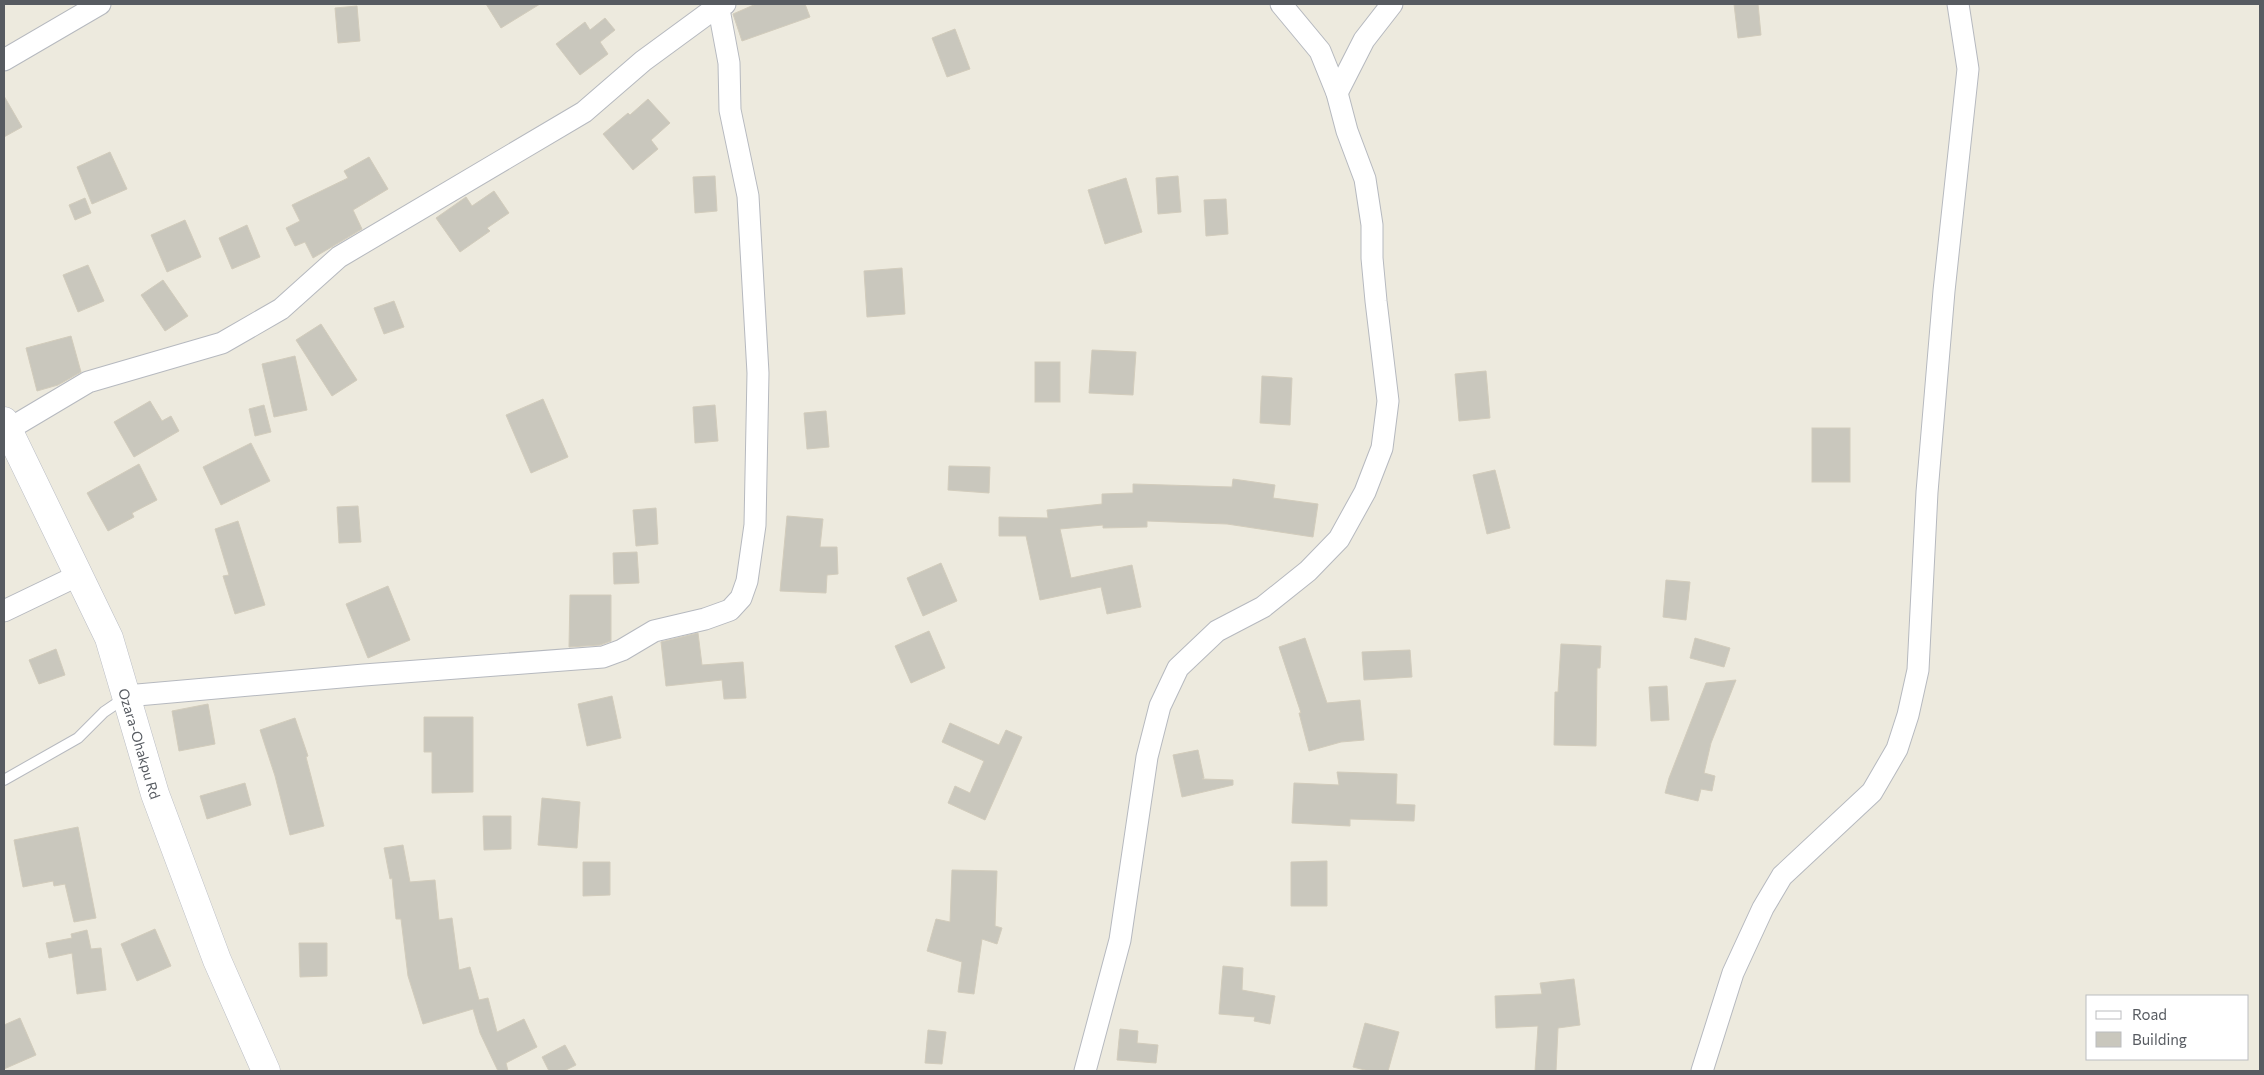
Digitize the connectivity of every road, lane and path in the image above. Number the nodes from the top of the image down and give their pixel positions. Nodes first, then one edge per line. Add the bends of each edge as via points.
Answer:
1 (100, 4) edge
2 (1282, 4) edge
3 (1392, 4) edge
4 (1958, 4) edge
5 (720, 5) edge
6 (4, 60) edge
7 (1337, 93) junction
8 (6, 425) edge
9 (78, 575) junction
10 (4, 611) edge
11 (126, 696) junction
12 (4, 780) edge
13 (266, 1071) edge
14 (1084, 1071) edge
15 (1702, 1071) edge

1 - 6 street
2 - 7 street via 1320,51
3 - 7 street via 1364,40
4 - 15 street via 1968,69 1944,290 1927,492 1918,670 1908,715 1897,749 1872,792 1782,876 1763,908 1733,973
5 - 8 street via 643,60 584,112 340,257 281,309 222,343 88,382
5 - 11 street via 729,63 730,110 748,196 758,373 755,525 747,581 741,598 730,610 654,631 603,657
7 - 14 street via 1365,179 1372,225 1372,258 1388,402 1382,448 1365,492 1339,539 1308,571 1263,607 1217,631 1178,668 1160,706 1147,757 1120,940
8 - 9 main road, Ozara-Ohakpu Rd
9 - 10 street
9 - 11 main road, Ozara-Ohakpu Rd via 109,638
11 - 12 lane via 78,738
11 - 13 main road, Ozara-Ohakpu Rd via 158,803 217,960

